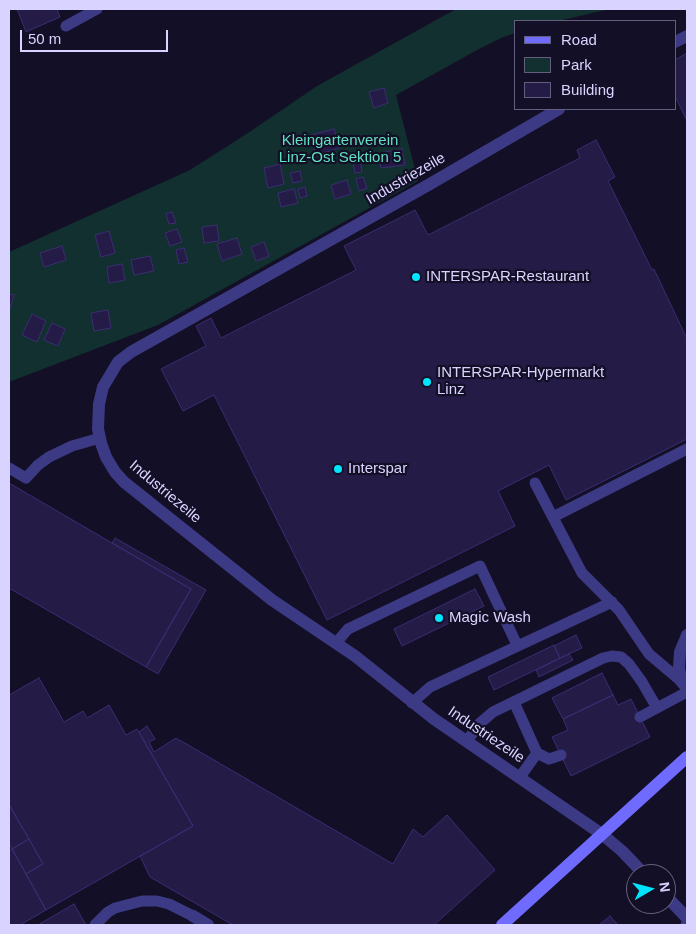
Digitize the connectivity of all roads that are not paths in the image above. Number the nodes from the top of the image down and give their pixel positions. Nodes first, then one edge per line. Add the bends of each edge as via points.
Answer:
1 (97, 9) edge
2 (66, 26) dead end
3 (557, 110) edge
4 (100, 438) junction
5 (687, 449) edge
6 (9, 468) edge
7 (535, 483) dead end
8 (553, 517) junction
9 (612, 602) junction
10 (687, 634) edge
11 (336, 642) junction
12 (517, 646) junction
13 (685, 687) edge
14 (514, 702) junction
15 (412, 703) junction
16 (657, 708) junction
17 (640, 717) dead end
18 (467, 741) junction
19 (537, 753) junction
20 (561, 755) dead end
21 (687, 757) edge
22 (520, 777) junction
23 (603, 835) junction
24 (633, 864) edge
25 (676, 906) edge
26 (193, 916) joint
27 (687, 918) edge
28 (95, 925) edge
29 (208, 925) edge
30 (502, 925) edge

1 - 2 lane
3 - 4 street, Industriezeile via 131,352 118,362 103,387 98,419
4 - 6 lane via 49,457 26,478
4 - 11 street, Industriezeile via 110,464 124,482 272,600
5 - 8 lane
7 - 8 lane
8 - 9 lane via 582,573
9 - 12 lane
9 - 13 lane via 649,654
10 - 13 street via 679,659
11 - 12 lane via 348,629 480,566
11 - 15 street, Industriezeile
12 - 15 lane via 430,687
13 - 16 lane
14 - 16 lane via 612,656 629,664
14 - 18 lane via 486,717
14 - 19 lane
15 - 18 street, Industriezeile
16 - 17 lane
18 - 22 street, Industriezeile
19 - 20 lane via 549,759
19 - 22 lane
21 - 23 main road
22 - 23 street, Industriezeile
23 - 24 street, Industriezeile
23 - 30 main road
25 - 27 street
26 - 28 lane via 169,904 142,900 115,908
26 - 29 street

